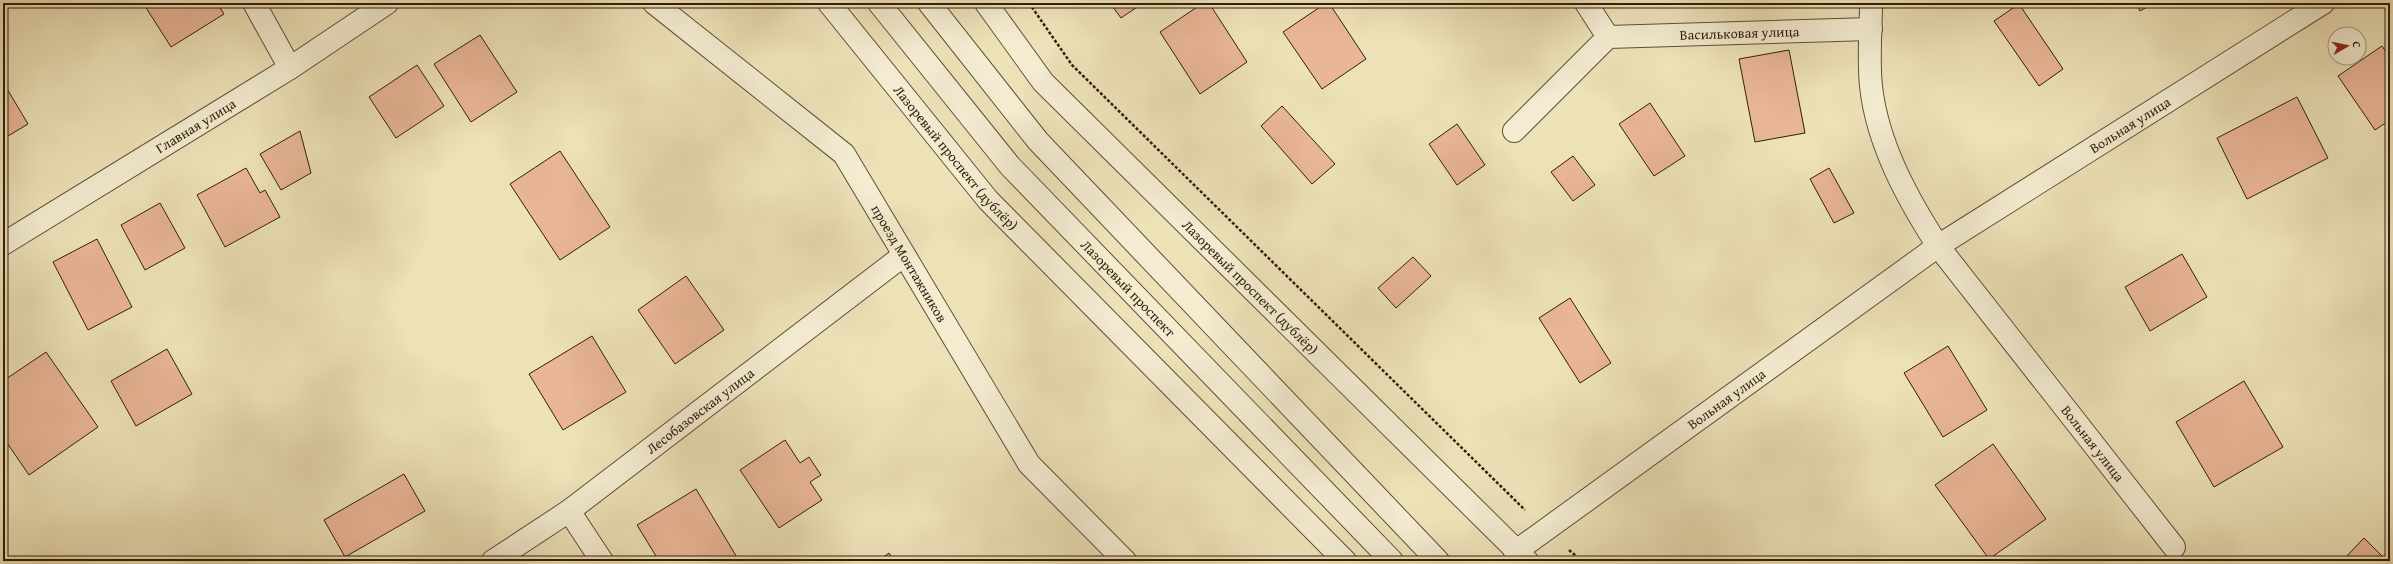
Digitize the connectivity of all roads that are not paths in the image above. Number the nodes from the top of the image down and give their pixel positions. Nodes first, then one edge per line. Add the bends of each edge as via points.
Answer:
1 (254, 3) edge
2 (387, 3) edge
3 (654, 3) edge
4 (830, 3) edge
5 (879, 3) edge
6 (929, 3) edge
7 (986, 3) edge
8 (1586, 3) edge
9 (1871, 3) edge
10 (2323, 3) edge
11 (1871, 29) junction
12 (1608, 37) junction
13 (290, 68) junction
14 (1514, 131) dead end
15 (3, 244) edge
16 (1938, 246) junction
17 (904, 255) junction
18 (569, 511) junction
19 (2174, 547) dead end
20 (1521, 556) edge
21 (493, 561) edge
22 (602, 561) edge
23 (1125, 561) edge
24 (1344, 561) edge
25 (1392, 561) edge
26 (1438, 561) edge

1 - 13 street
2 - 13 street, Главная улица
3 - 17 street, проезд Монтажников via 844,154
4 - 24 street, Лазоревый проспект (дублёр) via 988,200
5 - 25 street, Лазоревый проспект via 1010,166
6 - 26 street via 1038,142
7 - 20 street, Лазоревый проспект (дублёр) via 1043,82
8 - 12 street
9 - 11 street, Вольная улица
10 - 16 street, Вольная улица
11 - 12 street, Васильковая улица
11 - 16 street, Вольная улица via 1871,86 1886,150 1919,216
12 - 14 street
13 - 15 street, Главная улица
16 - 19 street, Вольная улица
16 - 20 street, Вольная улица via 1545,530
17 - 18 street, Лесобазовская улица
17 - 23 street, проезд Монтажников via 1029,464
18 - 21 street, Лесобазовская улица
18 - 22 street

